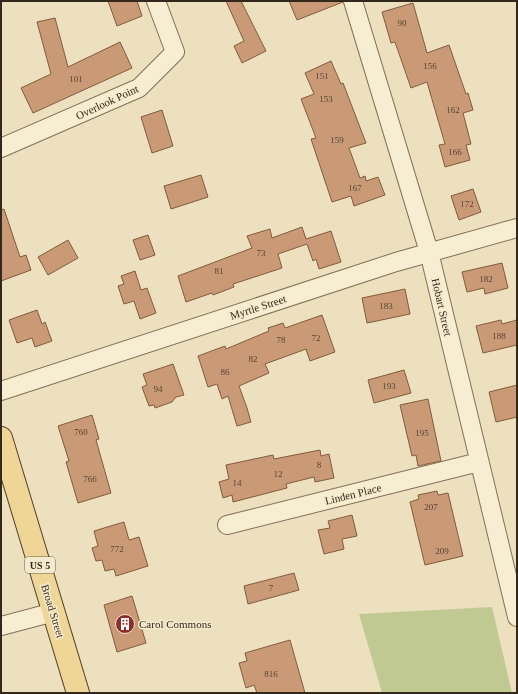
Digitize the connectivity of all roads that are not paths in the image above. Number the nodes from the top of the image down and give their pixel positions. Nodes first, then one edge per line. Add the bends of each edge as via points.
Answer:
1 (156, 1) edge
2 (353, 1) edge
3 (1, 148) edge
4 (517, 228) edge
5 (430, 252) junction
6 (1, 391) edge
7 (1, 438) edge
8 (479, 462) junction
9 (227, 525) dead end
10 (54, 612) junction
11 (517, 618) edge
12 (1, 626) edge
13 (78, 693) edge

1 - 3 street, Overlook Point via 175,52 139,88
2 - 5 street, Hobart Street
4 - 5 street, Myrtle Street
5 - 6 street, Myrtle Street
5 - 8 street, Hobart Street
7 - 10 main road, Broad Street / US 5
8 - 9 street, Linden Place
8 - 11 street, Hobart Street
10 - 12 street
10 - 13 main road, Broad Street / US 5

